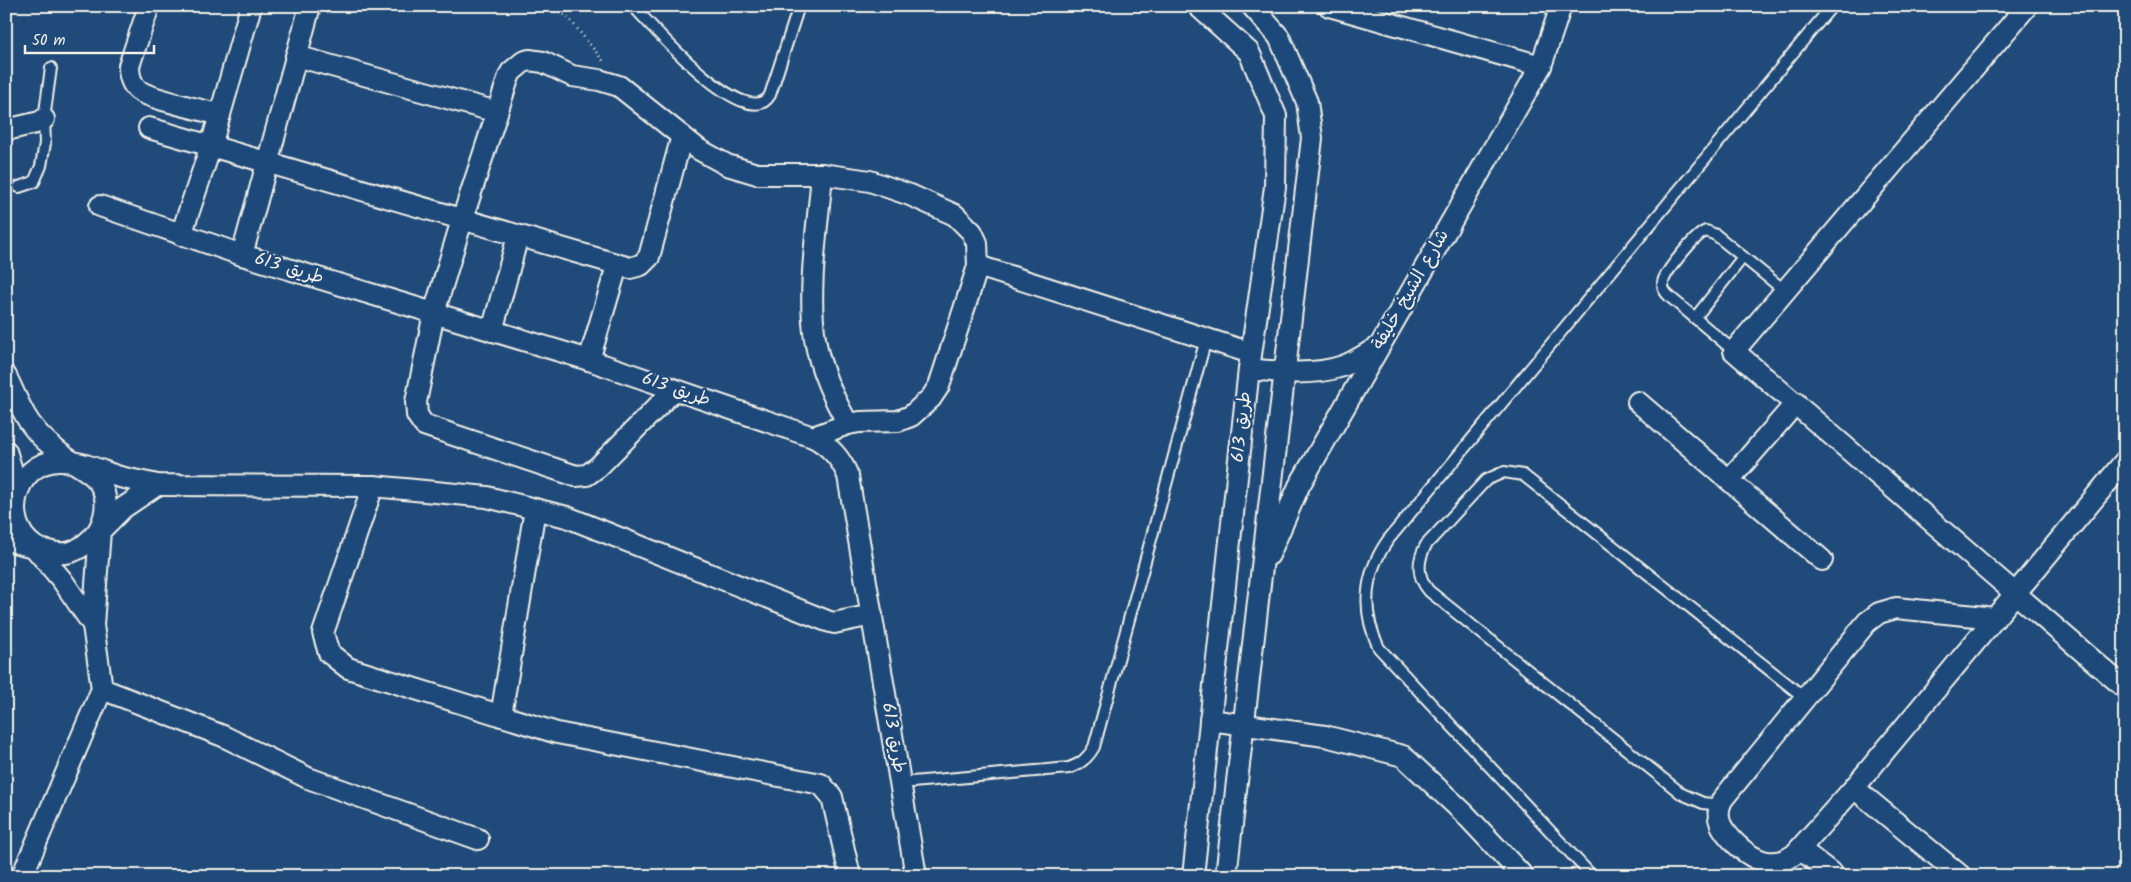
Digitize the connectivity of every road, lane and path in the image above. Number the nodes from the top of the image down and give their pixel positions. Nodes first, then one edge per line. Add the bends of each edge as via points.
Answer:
1 (149, 6) edge
2 (251, 6) edge
3 (310, 6) edge
4 (535, 6) edge
5 (633, 6) edge
6 (800, 6) edge
7 (1198, 6) edge
8 (1252, 6) edge
9 (1329, 6) edge
10 (1561, 6) edge
11 (1832, 6) edge
12 (2027, 6) edge
13 (296, 56) junction
14 (1541, 66) junction
15 (51, 68) dead end
16 (609, 83) junction
17 (497, 112) junction
18 (220, 115) junction
19 (44, 119) junction
20 (149, 128) dead end
21 (6, 130) edge
22 (682, 136) junction
23 (211, 146) junction
24 (267, 163) junction
25 (822, 174) junction
26 (19, 187) dead end
27 (100, 206) dead end
28 (462, 220) junction
29 (181, 235) junction
30 (518, 236) junction
31 (242, 255) junction
32 (1743, 257) junction
33 (617, 266) junction
34 (978, 266) junction
35 (1785, 291) junction
36 (434, 313) junction
37 (1695, 318) junction
38 (492, 331) junction
39 (1206, 339) junction
40 (1378, 347) junction
41 (1734, 351) junction
42 (589, 360) junction
43 (1250, 361) junction
44 (1284, 372) junction
45 (6, 376) edge
46 (674, 390) junction
47 (1638, 402) dead end
48 (1796, 403) junction
49 (848, 424) junction
50 (813, 437) junction
51 (6, 451) edge
52 (2125, 461) edge
53 (72, 462) junction
54 (1729, 480) junction
55 (157, 485) junction
56 (373, 486) junction
57 (12, 493) edge
58 (535, 509) junction
59 (100, 531) junction
60 (6, 540) edge
61 (34, 547) junction
62 (1822, 560) dead end
63 (1261, 575) junction
64 (2015, 594) junction
65 (872, 615) junction
66 (1995, 618) junction
67 (93, 625) junction
68 (2125, 688) edge
69 (102, 689) junction
70 (1805, 698) junction
71 (501, 716) junction
72 (1210, 720) junction
73 (1243, 724) junction
74 (901, 783) junction
75 (1854, 788) junction
76 (1720, 805) junction
77 (478, 838) dead end
78 (1800, 849) junction
79 (22, 876) edge
80 (850, 876) edge
81 (916, 876) edge
82 (1193, 876) edge
83 (1226, 876) edge
84 (1523, 876) edge
85 (1592, 876) edge
86 (1835, 876) edge
87 (1961, 876) edge

1 - 18 street via 129,66 134,85 145,94
2 - 18 street
3 - 13 street
4 - 16 path via 566,15 612,71
5 - 6 lane via 709,82 737,99 754,104 763,103 770,95
7 - 43 street, طريق 613 via 1249,52 1276,116 1275,187
8 - 44 street, طريق 613 via 1280,37 1307,102 1312,138
9 - 14 street
10 - 14 street, شارع الشيخ خليفة
11 - 85 lane via 1388,540 1379,552 1369,579 1368,614 1379,648
12 - 35 street
13 - 17 street
13 - 24 street
14 - 40 street, شارع الشيخ خليفة
15 - 19 lane
16 - 17 street via 572,76 543,62 530,60 511,72
16 - 22 street via 629,93
17 - 28 street
18 - 23 street
19 - 21 street
19 - 26 lane via 45,142 36,179 32,184
20 - 23 street
22 - 25 street via 712,158 743,171 772,175
22 - 33 street via 649,257 636,268
23 - 24 street
23 - 29 street
24 - 28 street
24 - 31 street
25 - 34 street via 890,187 956,215 972,232 977,243
25 - 49 street via 812,295 815,340 827,382
27 - 29 street, طريق 613
28 - 30 street
28 - 36 street
29 - 31 street, طريق 613
30 - 33 street
30 - 38 street
31 - 36 street, طريق 613
32 - 35 lane
32 - 37 lane
32 - 37 lane via 1706,231 1697,236 1667,274 1663,284 1666,294
33 - 42 street
34 - 39 street
34 - 49 street via 938,386 931,398 910,416 898,421
35 - 41 street
36 - 38 street, طريق 613
36 - 46 street via 416,402 417,415 424,425 576,476 587,475 598,467
37 - 41 lane
38 - 42 street, طريق 613
39 - 43 street
39 - 74 lane via 1090,754 1070,768
40 - 44 street via 1345,366
40 - 63 street, شارع الشيخ خليفة via 1299,486
41 - 48 street
42 - 46 street, طريق 613
43 - 44 street
43 - 72 street, طريق 613
44 - 63 street, طريق 613
45 - 53 street via 32,427
46 - 50 street, طريق 613
47 - 54 street
48 - 54 street
48 - 64 street
49 - 50 street
50 - 65 street, طريق 613 via 832,450 848,476
51 - 57 street
52 - 64 street
53 - 55 street
53 - 57 street via 40,464 26,474
53 - 59 street via 96,477 103,489 106,504
54 - 62 street
55 - 56 street
55 - 59 street via 123,508
56 - 58 street via 487,497
56 - 71 street via 323,633 329,653 348,668
57 - 61 street via 14,521 22,536
58 - 65 street via 567,517 827,621 834,623
58 - 71 street
59 - 61 street via 82,548 70,553 58,554
59 - 67 street
60 - 61 street
61 - 67 street
63 - 73 street, طريق 613
64 - 66 street
64 - 68 street
65 - 74 street, طريق 613
66 - 70 street via 1896,608 1879,613 1867,622
66 - 75 street
67 - 69 street
69 - 77 street via 223,736 308,778
69 - 79 street
70 - 76 street
70 - 76 lane via 1524,475 1504,472 1486,480 1426,545 1421,553 1419,570 1424,585 1430,591 1682,794 1703,803
71 - 80 street via 557,733 821,784 832,797
72 - 73 street
72 - 82 street, طريق 613
73 - 83 street, طريق 613
73 - 84 street via 1325,736 1403,756 1464,813
74 - 81 street, طريق 613
75 - 78 street
75 - 87 street
76 - 78 street via 1718,817 1722,829 1758,861 1778,863
78 - 86 street

